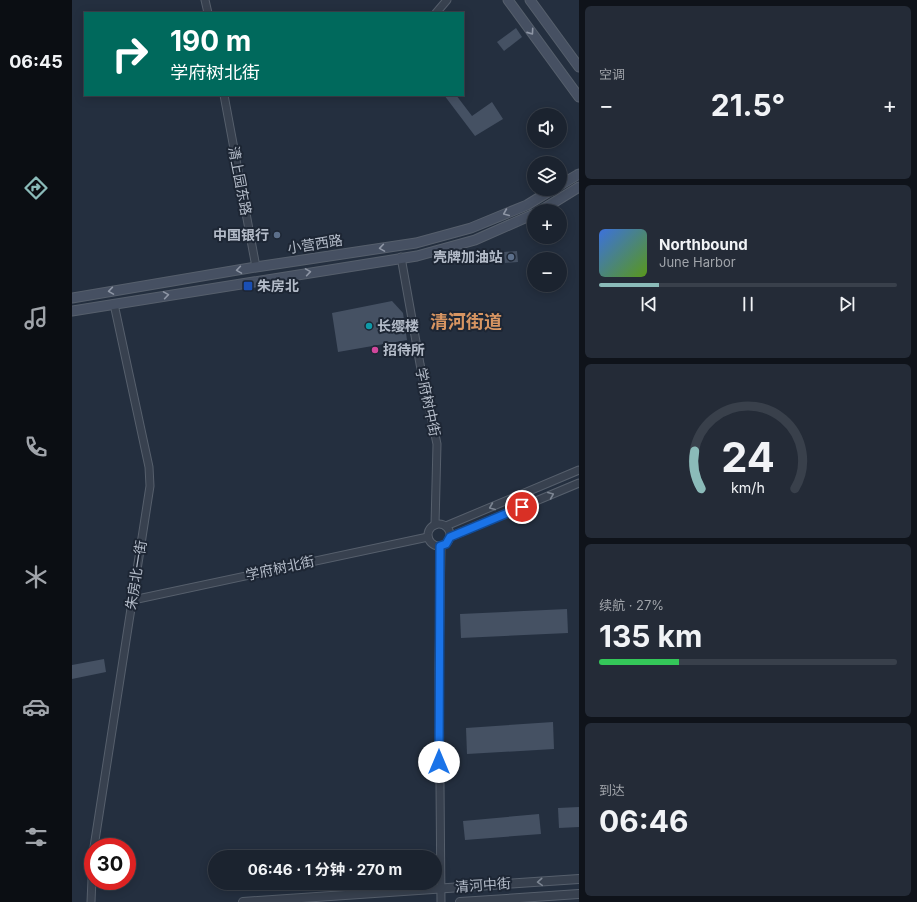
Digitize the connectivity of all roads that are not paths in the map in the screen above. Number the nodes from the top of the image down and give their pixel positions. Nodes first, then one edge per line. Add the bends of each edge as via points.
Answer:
1 (205, 0) edge
2 (447, 0) edge
3 (508, 0) edge
4 (530, 0) edge
5 (208, 12) edge
6 (437, 12) edge
7 (579, 67) edge
8 (224, 96) edge
9 (579, 96) edge
10 (579, 174) edge
11 (567, 181) edge
12 (579, 187) edge
13 (542, 196) edge
14 (551, 204) edge
15 (527, 217) edge
16 (402, 257) junction
17 (256, 267) junction
18 (72, 298) edge
19 (114, 304) junction
20 (72, 311) edge
21 (579, 470) edge
22 (579, 483) edge
23 (435, 525) junction
24 (446, 526) junction
25 (428, 537) junction
26 (450, 537) junction
27 (440, 546) junction
28 (132, 600) junction
29 (95, 838) edge
30 (440, 850) edge
31 (579, 879) edge
32 (442, 888) edge
33 (92, 890) edge
34 (412, 890) edge
35 (440, 890) edge
36 (579, 894) edge
37 (91, 902) edge
38 (243, 902) edge
39 (441, 902) edge
40 (460, 902) edge

1 - 5 street
2 - 6 street
3 -> 9 main road
4 - 7 main road
8 - 17 street, 清上园东路
10 - 11 main road
12 - 14 main road
13 -> 17 main road, 小营西路 via 527,205 471,228 422,241
15 - 16 main road, 小营西路 via 475,240 417,256
19 -> 16 main road, 小营西路
16 - 23 street, 学府树中街 via 420,364 438,444
17 -> 18 main road, 小营西路
19 - 20 main road, 小营西路
19 - 28 street, 朱房北一街 via 150,473
21 -> 24 street
26 -> 22 street
23 - 24 street
23 - 25 street via 429,530
24 - 26 street
25 - 27 street via 431,542
25 - 28 street, 学府树北街
26 - 27 street via 446,544
27 - 30 street
28 - 29 street, 朱房北一街
31 -> 32 street, 清河中街
33 - 37 street
34 - 38 street, 清河中街
35 - 39 street
36 - 40 street, 清河中街

